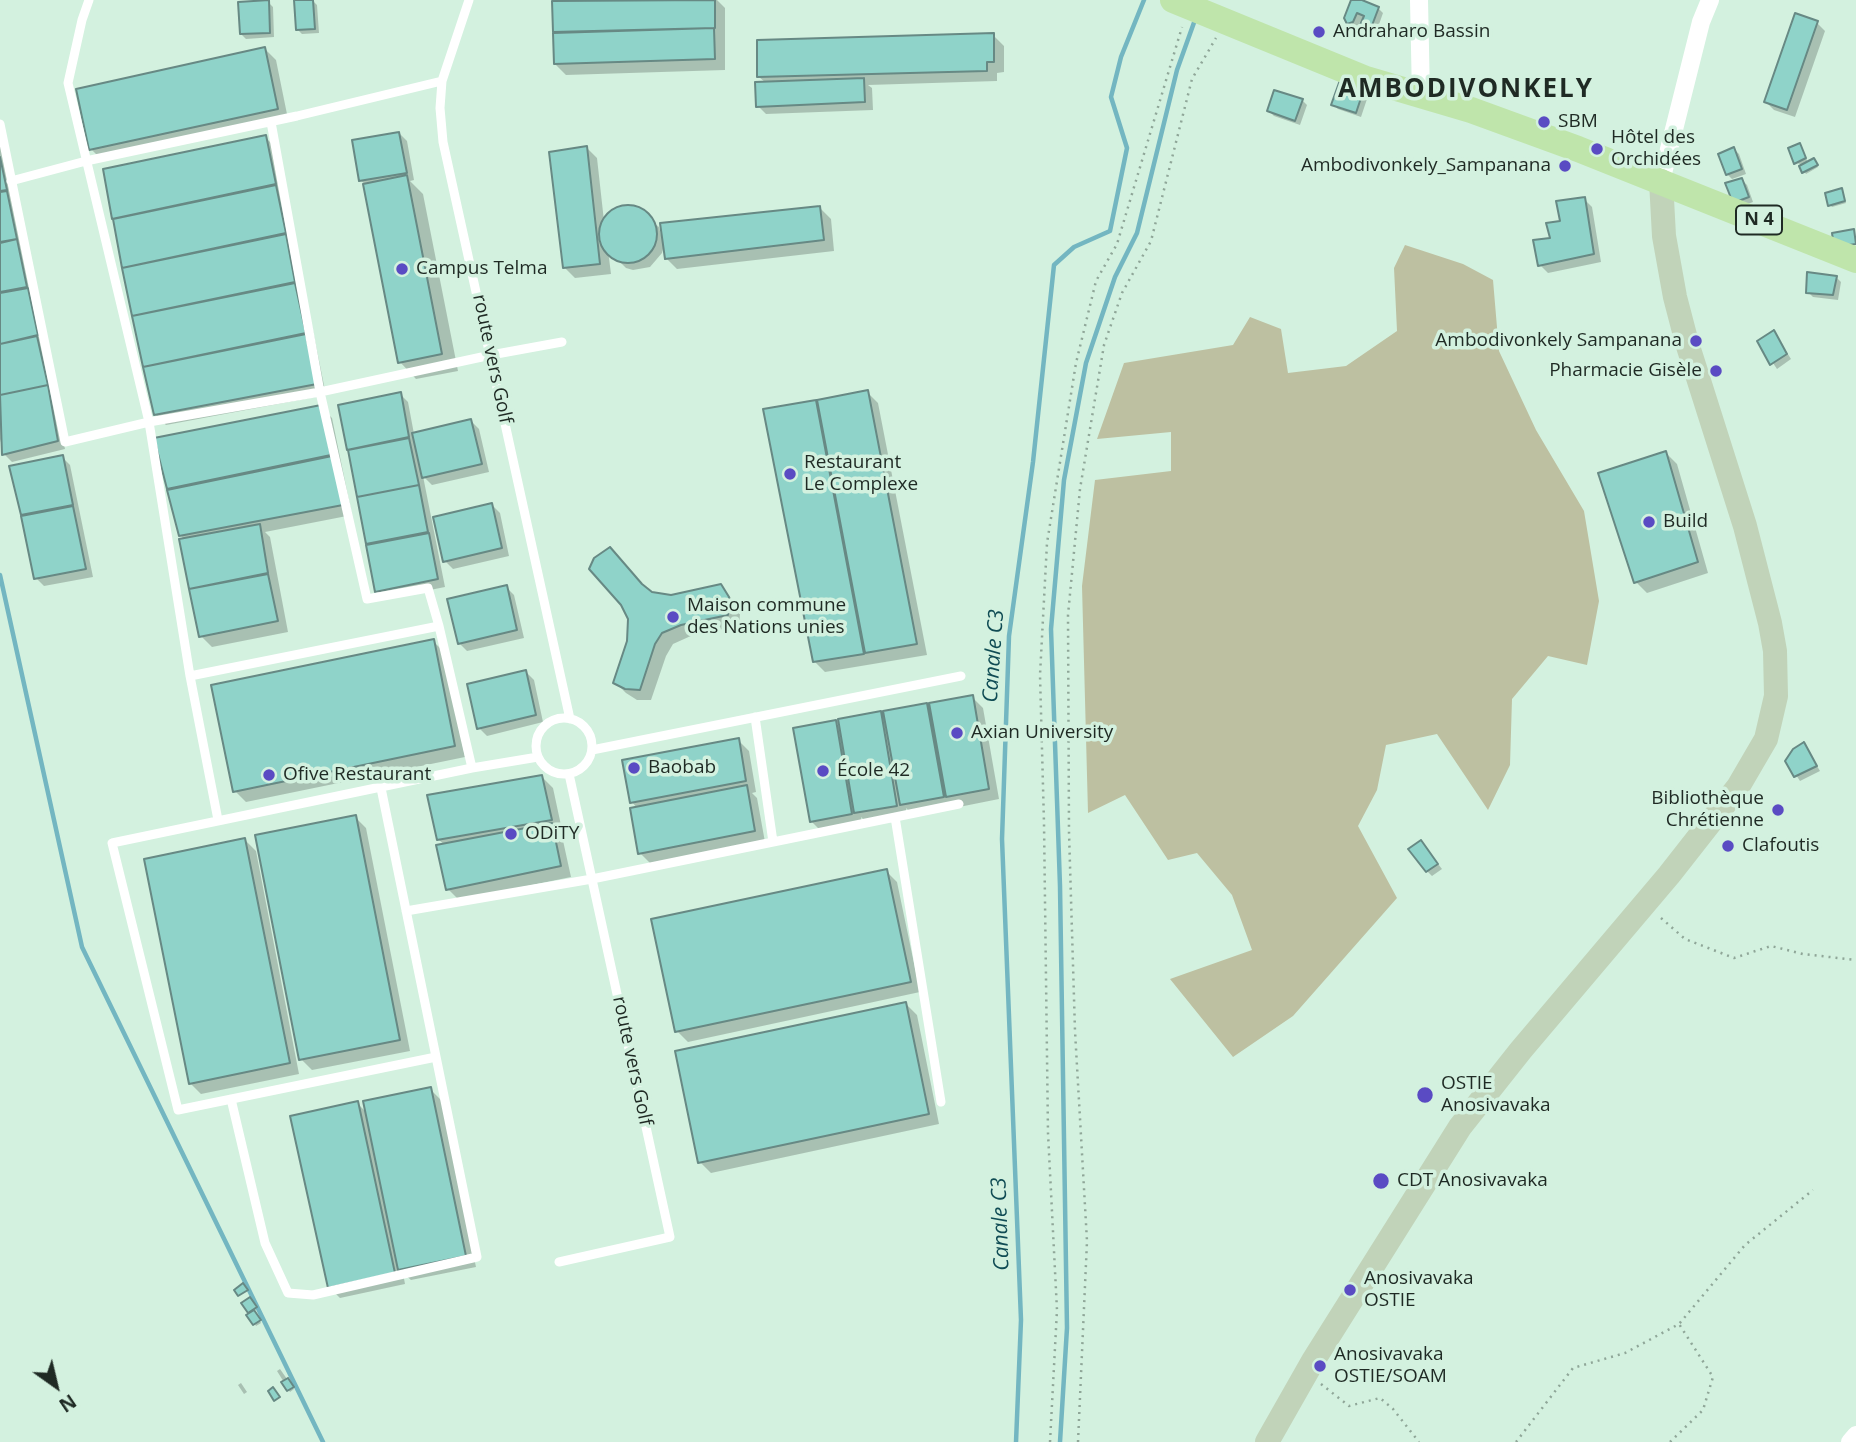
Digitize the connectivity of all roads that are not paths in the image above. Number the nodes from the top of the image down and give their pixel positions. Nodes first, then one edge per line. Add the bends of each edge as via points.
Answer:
1 (89, 0) edge
2 (469, 0) edge
3 (1419, 0) edge
4 (1710, 0) edge
5 (1181, 3) edge
6 (442, 81) junction
7 (1421, 96) junction
8 (271, 122) junction
9 (0, 124) edge
10 (86, 160) junction
11 (11, 181) junction
12 (1661, 181) junction
13 (1856, 260) edge
14 (562, 342) dead end
15 (491, 355) junction
16 (320, 392) junction
17 (149, 422) junction
18 (439, 626) junction
19 (190, 676) junction
20 (961, 676) dead end
21 (755, 717) junction
22 (570, 719) junction
23 (592, 750) junction
24 (538, 757) junction
25 (472, 768) junction
26 (569, 774) junction
27 (382, 788) junction
28 (960, 804) dead end
29 (895, 817) junction
30 (218, 820) junction
31 (773, 842) junction
32 (592, 879) junction
33 (406, 911) junction
34 (436, 1057) junction
35 (231, 1099) junction
36 (941, 1102) dead end
37 (559, 1262) dead end
38 (1856, 1435) edge
39 (1267, 1442) edge
40 (1850, 1442) edge

1 - 10 lane via 68,83
2 - 6 lane, route vers Golf
3 - 7 street
4 - 12 street
5 - 7 main road, N 4 via 1366,79
6 - 8 lane
6 - 15 lane, route vers Golf via 443,142
7 - 12 main road, N 4
8 - 10 lane
8 - 16 lane
9 - 11 lane
10 - 11 lane
10 - 17 lane
11 - 17 lane via 65,442
12 - 13 main road, N 4
12 - 39 main road via 1664,236 1675,297 1761,581 1775,651 1772,718 1766,739 1738,787 1460,1127
14 - 15 lane
15 - 16 lane
15 - 22 lane, route vers Golf
16 - 17 lane
16 - 18 lane via 368,599 428,588
17 - 19 lane
18 - 19 lane
18 - 25 lane
19 - 30 lane
20 - 21 lane
21 - 23 lane
21 - 31 lane
22 - 23 lane via 586,728
22 - 24 lane via 553,720 545,726 537,742
23 - 26 lane via 586,765
24 - 25 lane
24 - 26 lane via 550,770
25 - 27 lane
26 - 32 lane, route vers Golf
27 - 30 lane
27 - 33 lane
28 - 29 lane
29 - 31 lane
29 - 36 lane
30 - 35 lane via 112,843 178,1110
31 - 32 lane
32 - 33 lane
32 - 37 lane, route vers Golf via 670,1237
33 - 34 lane
34 - 35 lane
34 - 35 lane via 477,1257 313,1296 288,1293 265,1243
38 - 40 street

